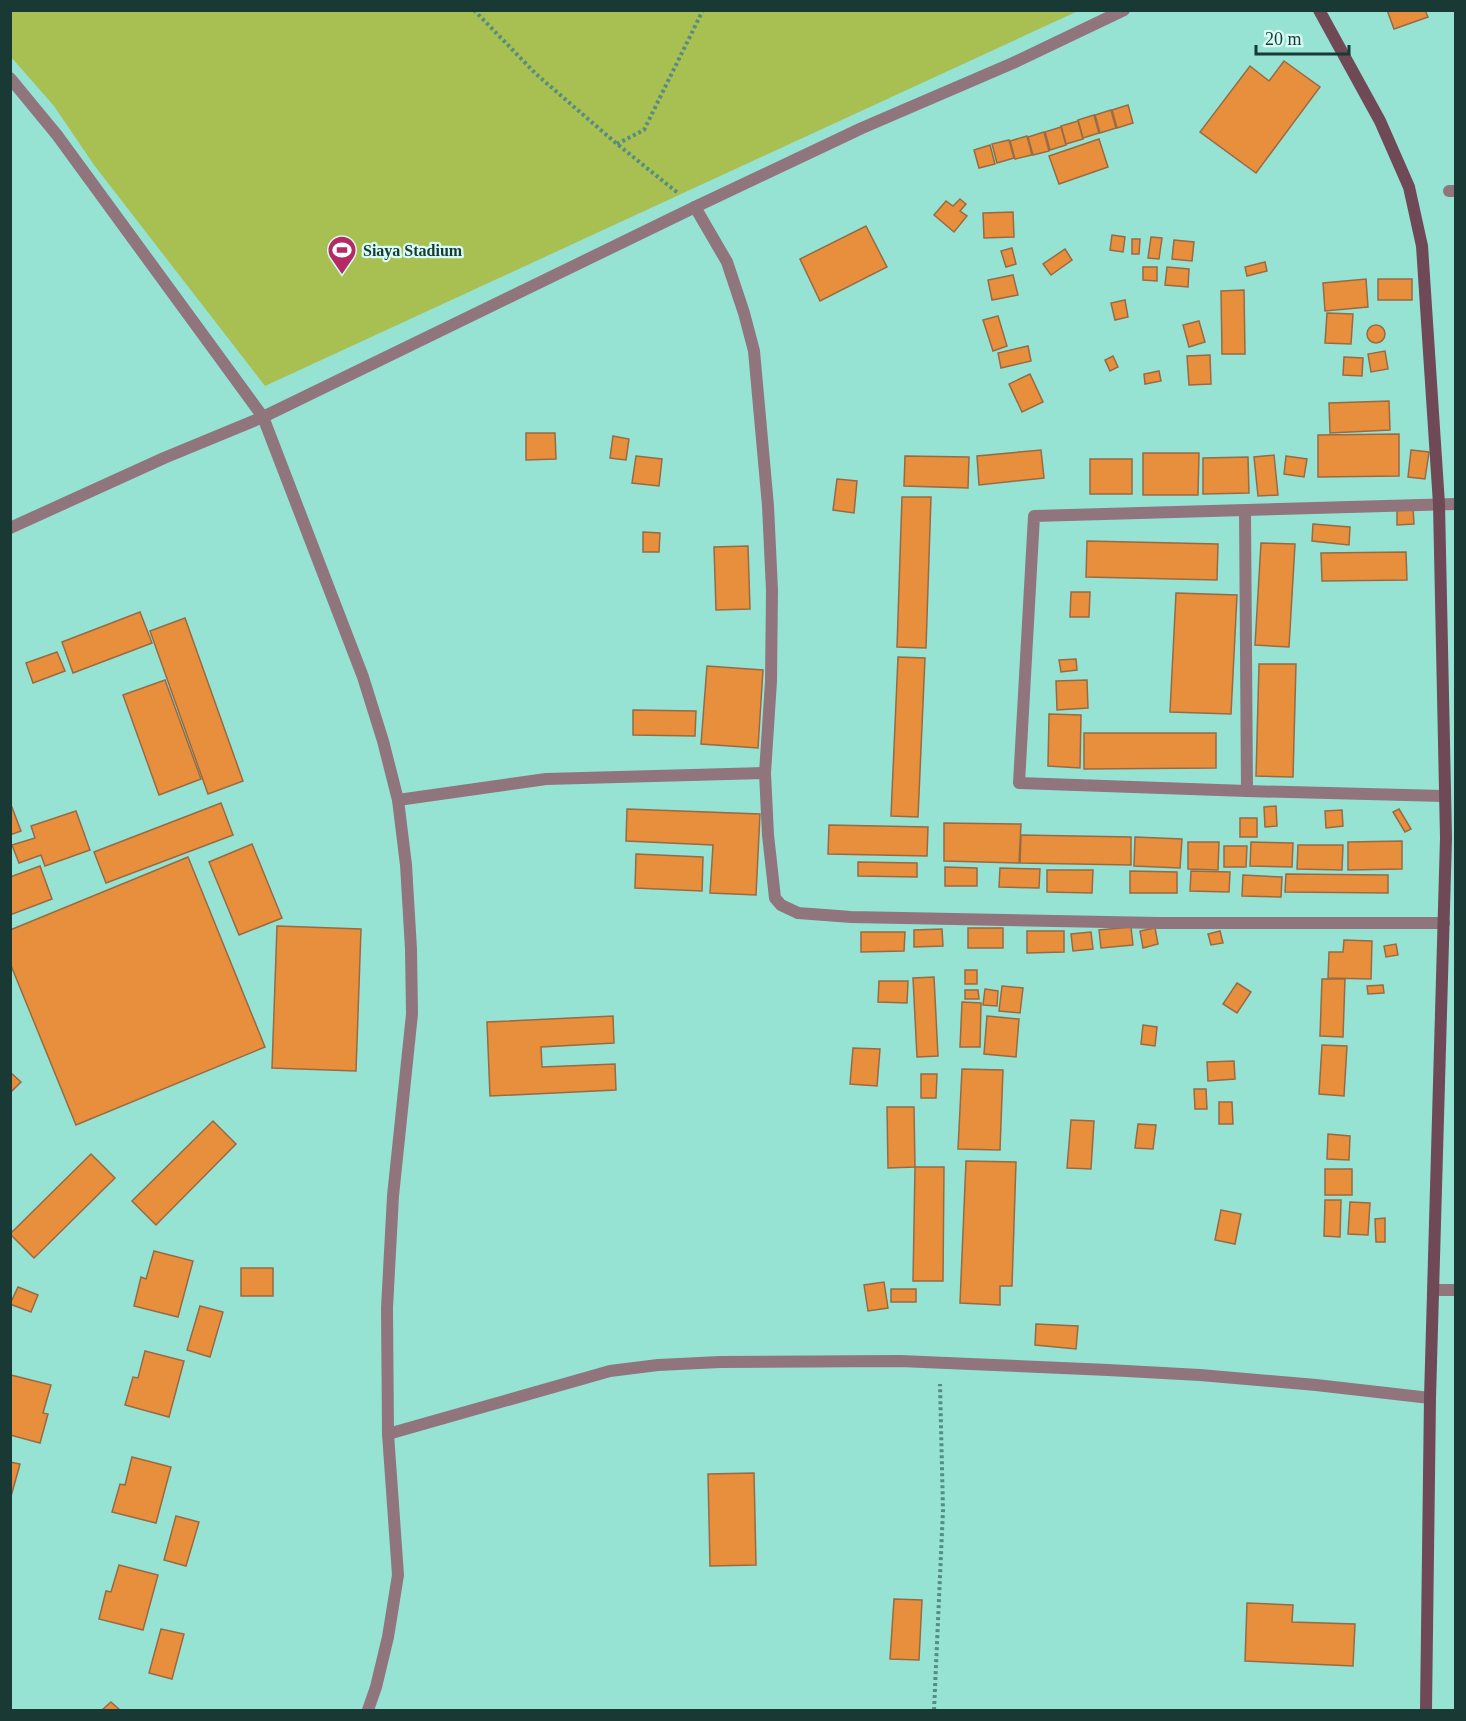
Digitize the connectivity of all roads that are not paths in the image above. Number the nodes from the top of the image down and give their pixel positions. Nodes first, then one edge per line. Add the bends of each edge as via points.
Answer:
1 (1124, 10) edge
2 (1319, 10) edge
3 (10, 78) edge
4 (695, 207) junction
5 (263, 417) junction
6 (1440, 504) junction
7 (1455, 504) edge
8 (1245, 511) junction
9 (10, 528) edge
10 (765, 773) junction
11 (1247, 791) junction
12 (1444, 796) junction
13 (398, 800) junction
14 (1451, 838) edge
15 (1444, 923) junction
16 (1435, 1290) junction
17 (1455, 1290) edge
18 (1430, 1398) junction
19 (388, 1434) junction
20 (368, 1710) edge
21 (1426, 1710) edge

1 - 4 street
2 - 6 main road via 1380,121 1409,187 1422,246
3 - 5 street via 57,135
4 - 5 street
4 - 10 street via 727,262 754,351 772,590
5 - 9 street
5 - 13 street via 363,677
6 - 7 street
6 - 8 street
6 - 12 main road
8 - 11 street
8 - 11 street via 1034,516 1019,783
10 - 13 street via 546,779
10 - 15 street via 776,898 798,913 1148,922
11 - 12 street
12 - 14 main road
13 - 19 street via 406,865 412,1014 393,1196 387,1308
14 - 15 main road
15 - 16 main road
16 - 17 street
16 - 18 main road
18 - 19 street via 1200,1375 939,1362 803,1360 658,1365 610,1371
18 - 21 main road
19 - 20 street via 398,1575 388,1637

